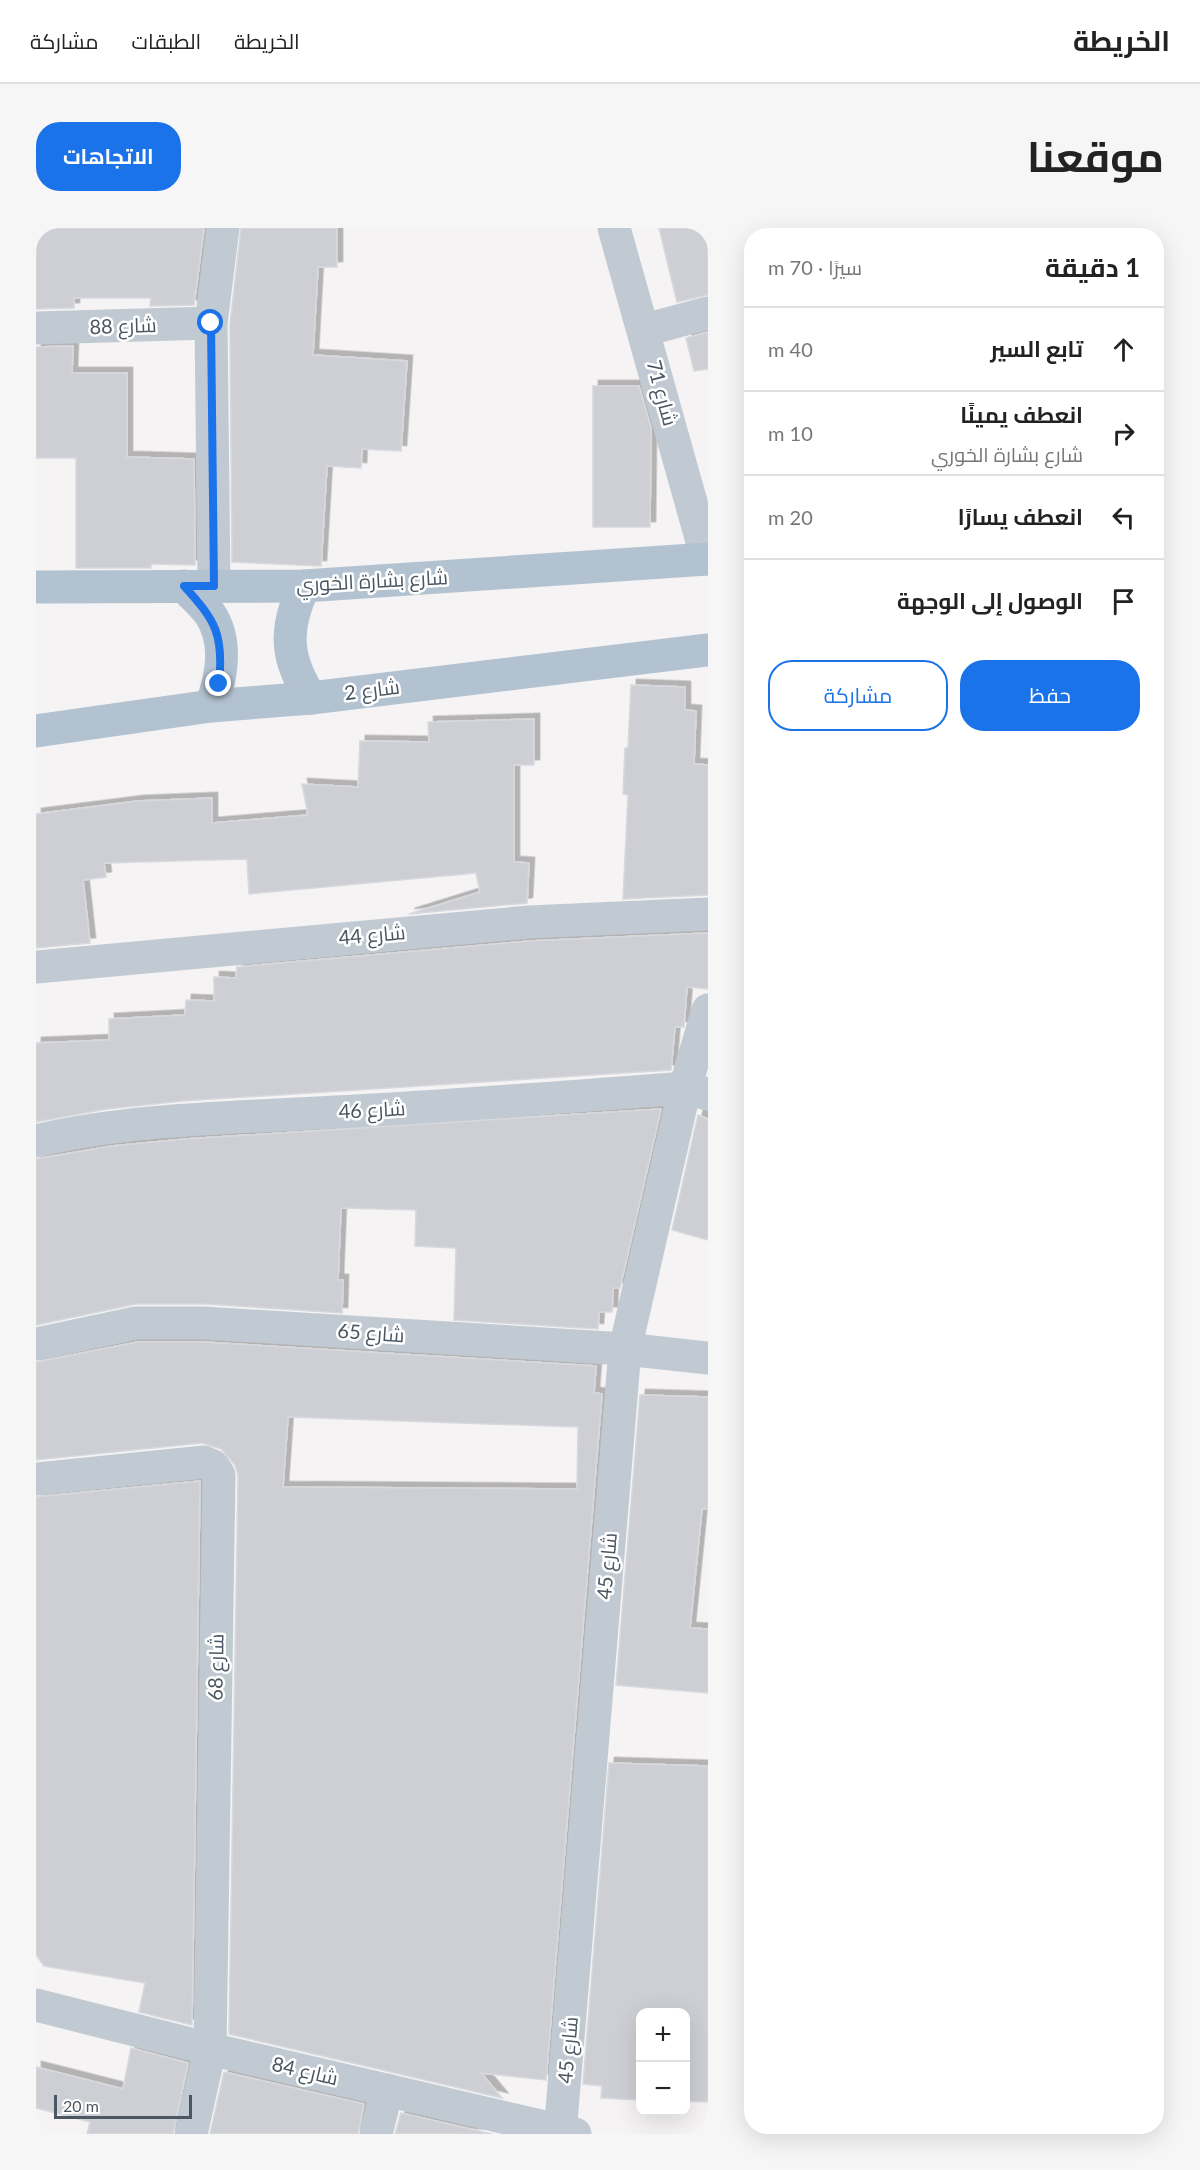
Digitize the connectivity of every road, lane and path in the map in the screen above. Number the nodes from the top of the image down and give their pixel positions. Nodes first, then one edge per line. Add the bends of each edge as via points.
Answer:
1 (222, 228) edge
2 (614, 228) edge
3 (708, 313) edge
4 (211, 323) junction
5 (36, 328) edge
6 (645, 330) junction
7 (708, 559) edge
8 (199, 586) junction
9 (304, 586) junction
10 (36, 587) edge
11 (708, 650) edge
12 (311, 698) junction
13 (211, 706) junction
14 (36, 731) edge
15 (708, 914) edge
16 (36, 967) edge
17 (708, 1010) edge
18 (697, 1091) edge
19 (36, 1141) edge
20 (36, 1344) edge
21 (625, 1349) junction
22 (708, 1358) edge
23 (36, 1479) edge
24 (36, 2005) edge
25 (210, 2049) junction
26 (387, 2090) junction
27 (565, 2133) edge
28 (190, 2134) edge
29 (376, 2134) edge

1 - 4 street
2 - 6 street, شارع 71
3 - 6 street
4 - 5 street, شارع 88
4 - 8 street
6 - 7 street, شارع 71
7 - 9 main road, شارع بشارة الخوري
8 - 9 main road, شارع بشارة الخوري
8 - 10 main road, شارع بشارة الخوري
8 - 13 main road via 219,637 222,660
9 - 12 main road via 289,632 298,678
11 - 12 main road, شارع 2
12 - 13 main road, شارع 2
13 - 14 main road, شارع 2
15 - 16 street, شارع 44 via 518,923
17 - 18 street, شارع 45
18 - 19 street, شارع 46 via 159,1122
18 - 21 street, شارع 45
20 - 21 street, شارع 65 via 136,1323 204,1323
21 - 22 street, شارع 65
21 - 27 street, شارع 45
23 - 25 street, شارع 68 via 204,1462 219,1475
24 - 25 street, شارع 84
25 - 26 street, شارع 84
25 - 28 street, شارع 68
26 - 27 street, شارع 84
26 - 29 street

